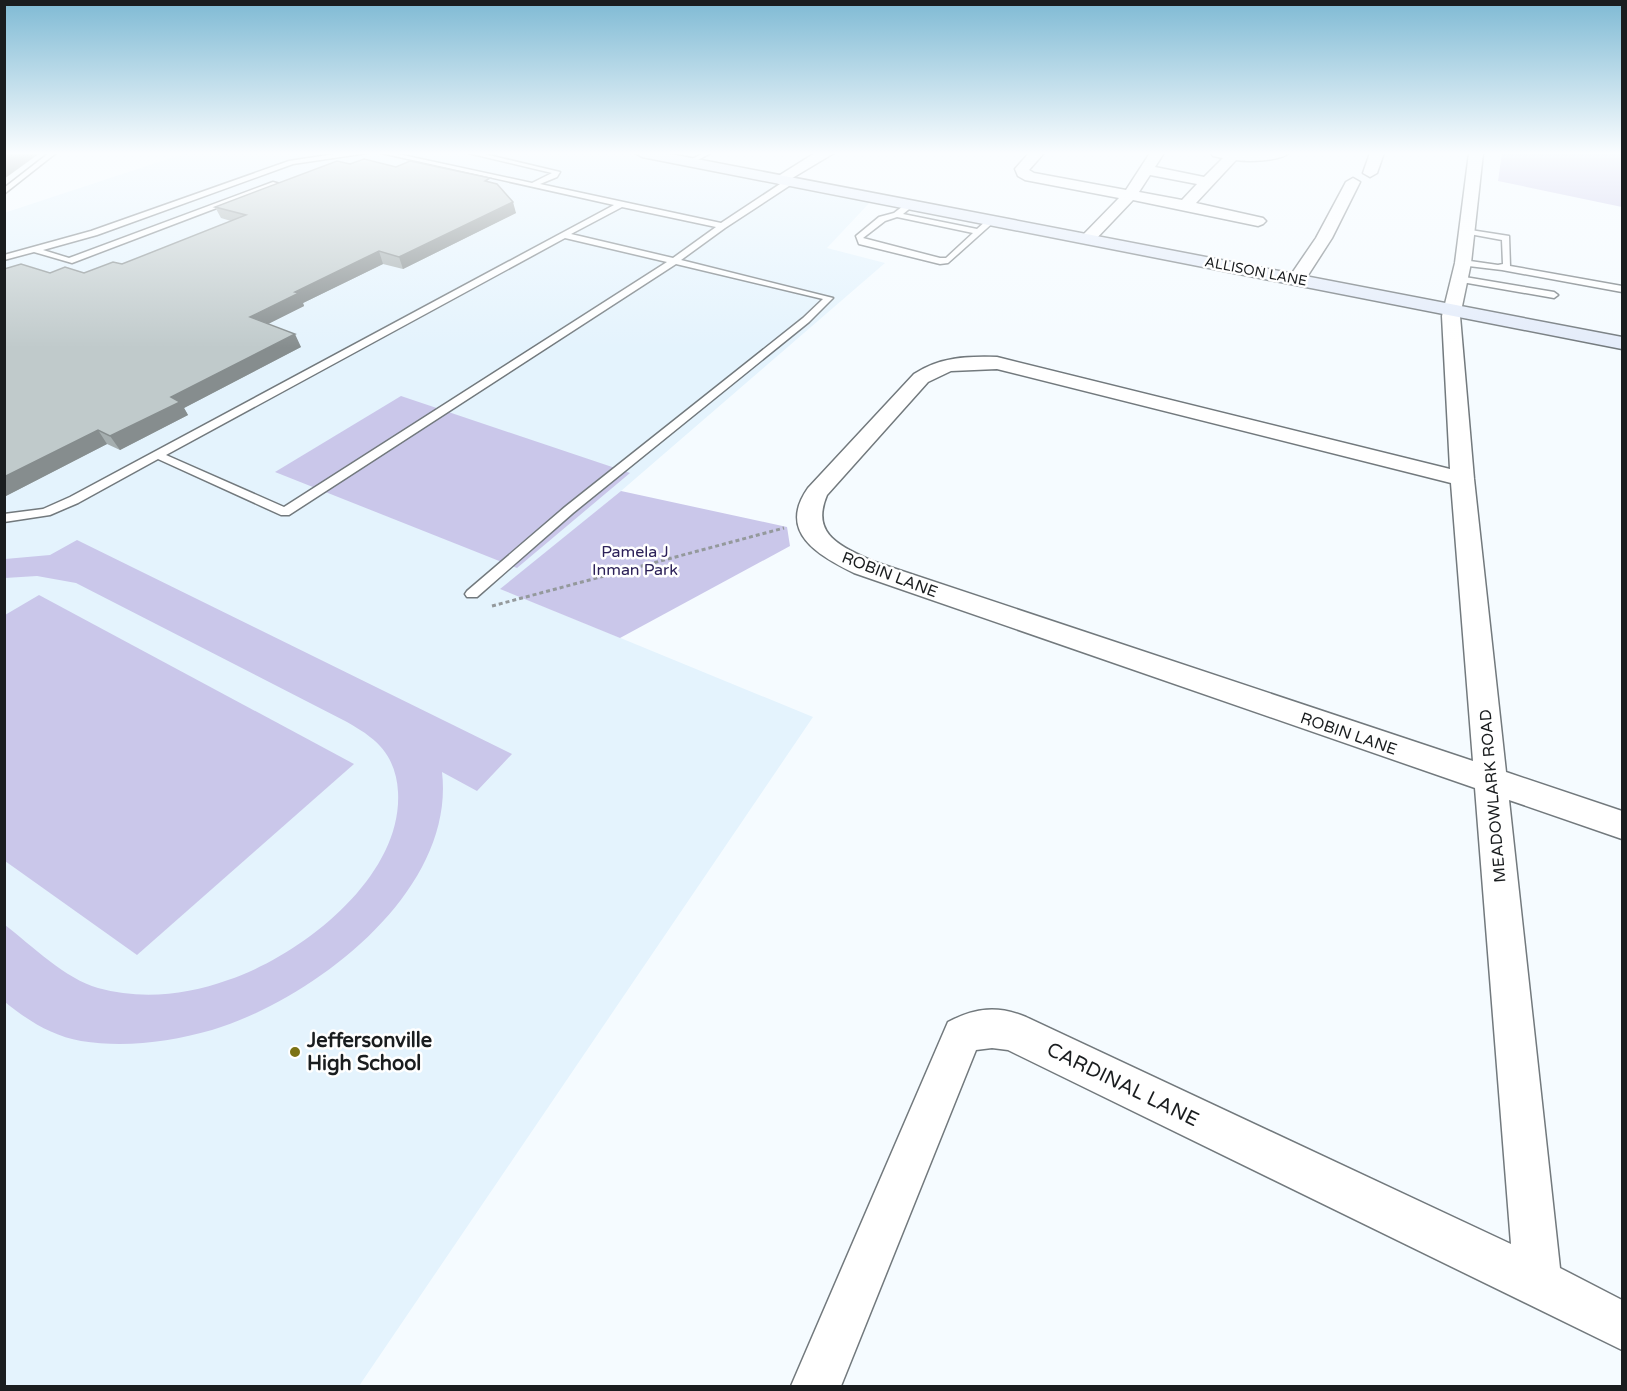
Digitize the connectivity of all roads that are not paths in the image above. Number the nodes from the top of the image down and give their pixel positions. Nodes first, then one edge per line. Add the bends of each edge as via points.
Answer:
1 (136, 218) edge
2 (184, 218) edge
3 (595, 218) edge
4 (686, 218) edge
5 (735, 218) edge
6 (885, 218) edge
7 (944, 218) edge
8 (1108, 218) edge
9 (1244, 218) edge
10 (1334, 218) edge
11 (1469, 218) edge
12 (1258, 221) dead end
13 (723, 226) junction
14 (985, 226) junction
15 (1467, 231) junction
16 (564, 235) junction
17 (1088, 238) junction
18 (36, 250) junction
19 (4, 258) edge
20 (674, 261) junction
21 (1505, 268) junction
22 (1461, 271) junction
23 (1297, 279) junction
24 (1623, 289) edge
25 (1554, 296) dead end
26 (1451, 310) junction
27 (1623, 343) edge
28 (158, 455) junction
29 (1461, 478) junction
30 (4, 518) edge
31 (472, 594) dead end
32 (1490, 781) junction
33 (1623, 825) edge
34 (1538, 1282) junction
35 (1623, 1326) edge
36 (816, 1386) edge

1 - 18 lane
2 - 18 lane via 69,261
3 - 16 lane
4 - 13 lane
5 - 13 lane
6 - 14 lane via 859,238 869,245 940,261 948,260
7 - 14 main road, ALLISON LANE
8 - 17 street
9 - 12 street
10 - 23 street
11 - 15 street, MEADOWLARK ROAD
13 - 20 lane
14 - 17 main road, ALLISON LANE
15 - 21 lane via 1506,238
15 - 22 street, MEADOWLARK ROAD
16 - 20 lane
16 - 28 lane
17 - 23 main road, ALLISON LANE
18 - 19 lane
20 - 28 lane via 285,512
20 - 31 lane via 829,298
21 - 22 lane
21 - 24 lane
22 - 25 lane
22 - 26 street, MEADOWLARK ROAD
23 - 26 main road, ALLISON LANE
26 - 27 main road, ALLISON LANE
26 - 29 street, MEADOWLARK ROAD
28 - 30 lane via 46,512
29 - 32 street, MEADOWLARK ROAD
29 - 32 street, ROBIN LANE via 997,363 974,362 943,366 921,378 816,493 807,514 819,542 863,567
32 - 33 street, ROBIN LANE
32 - 34 street, MEADOWLARK ROAD
34 - 35 street, CARDINAL LANE
34 - 36 street, CARDINAL LANE via 1012,1031 976,1029 962,1036

